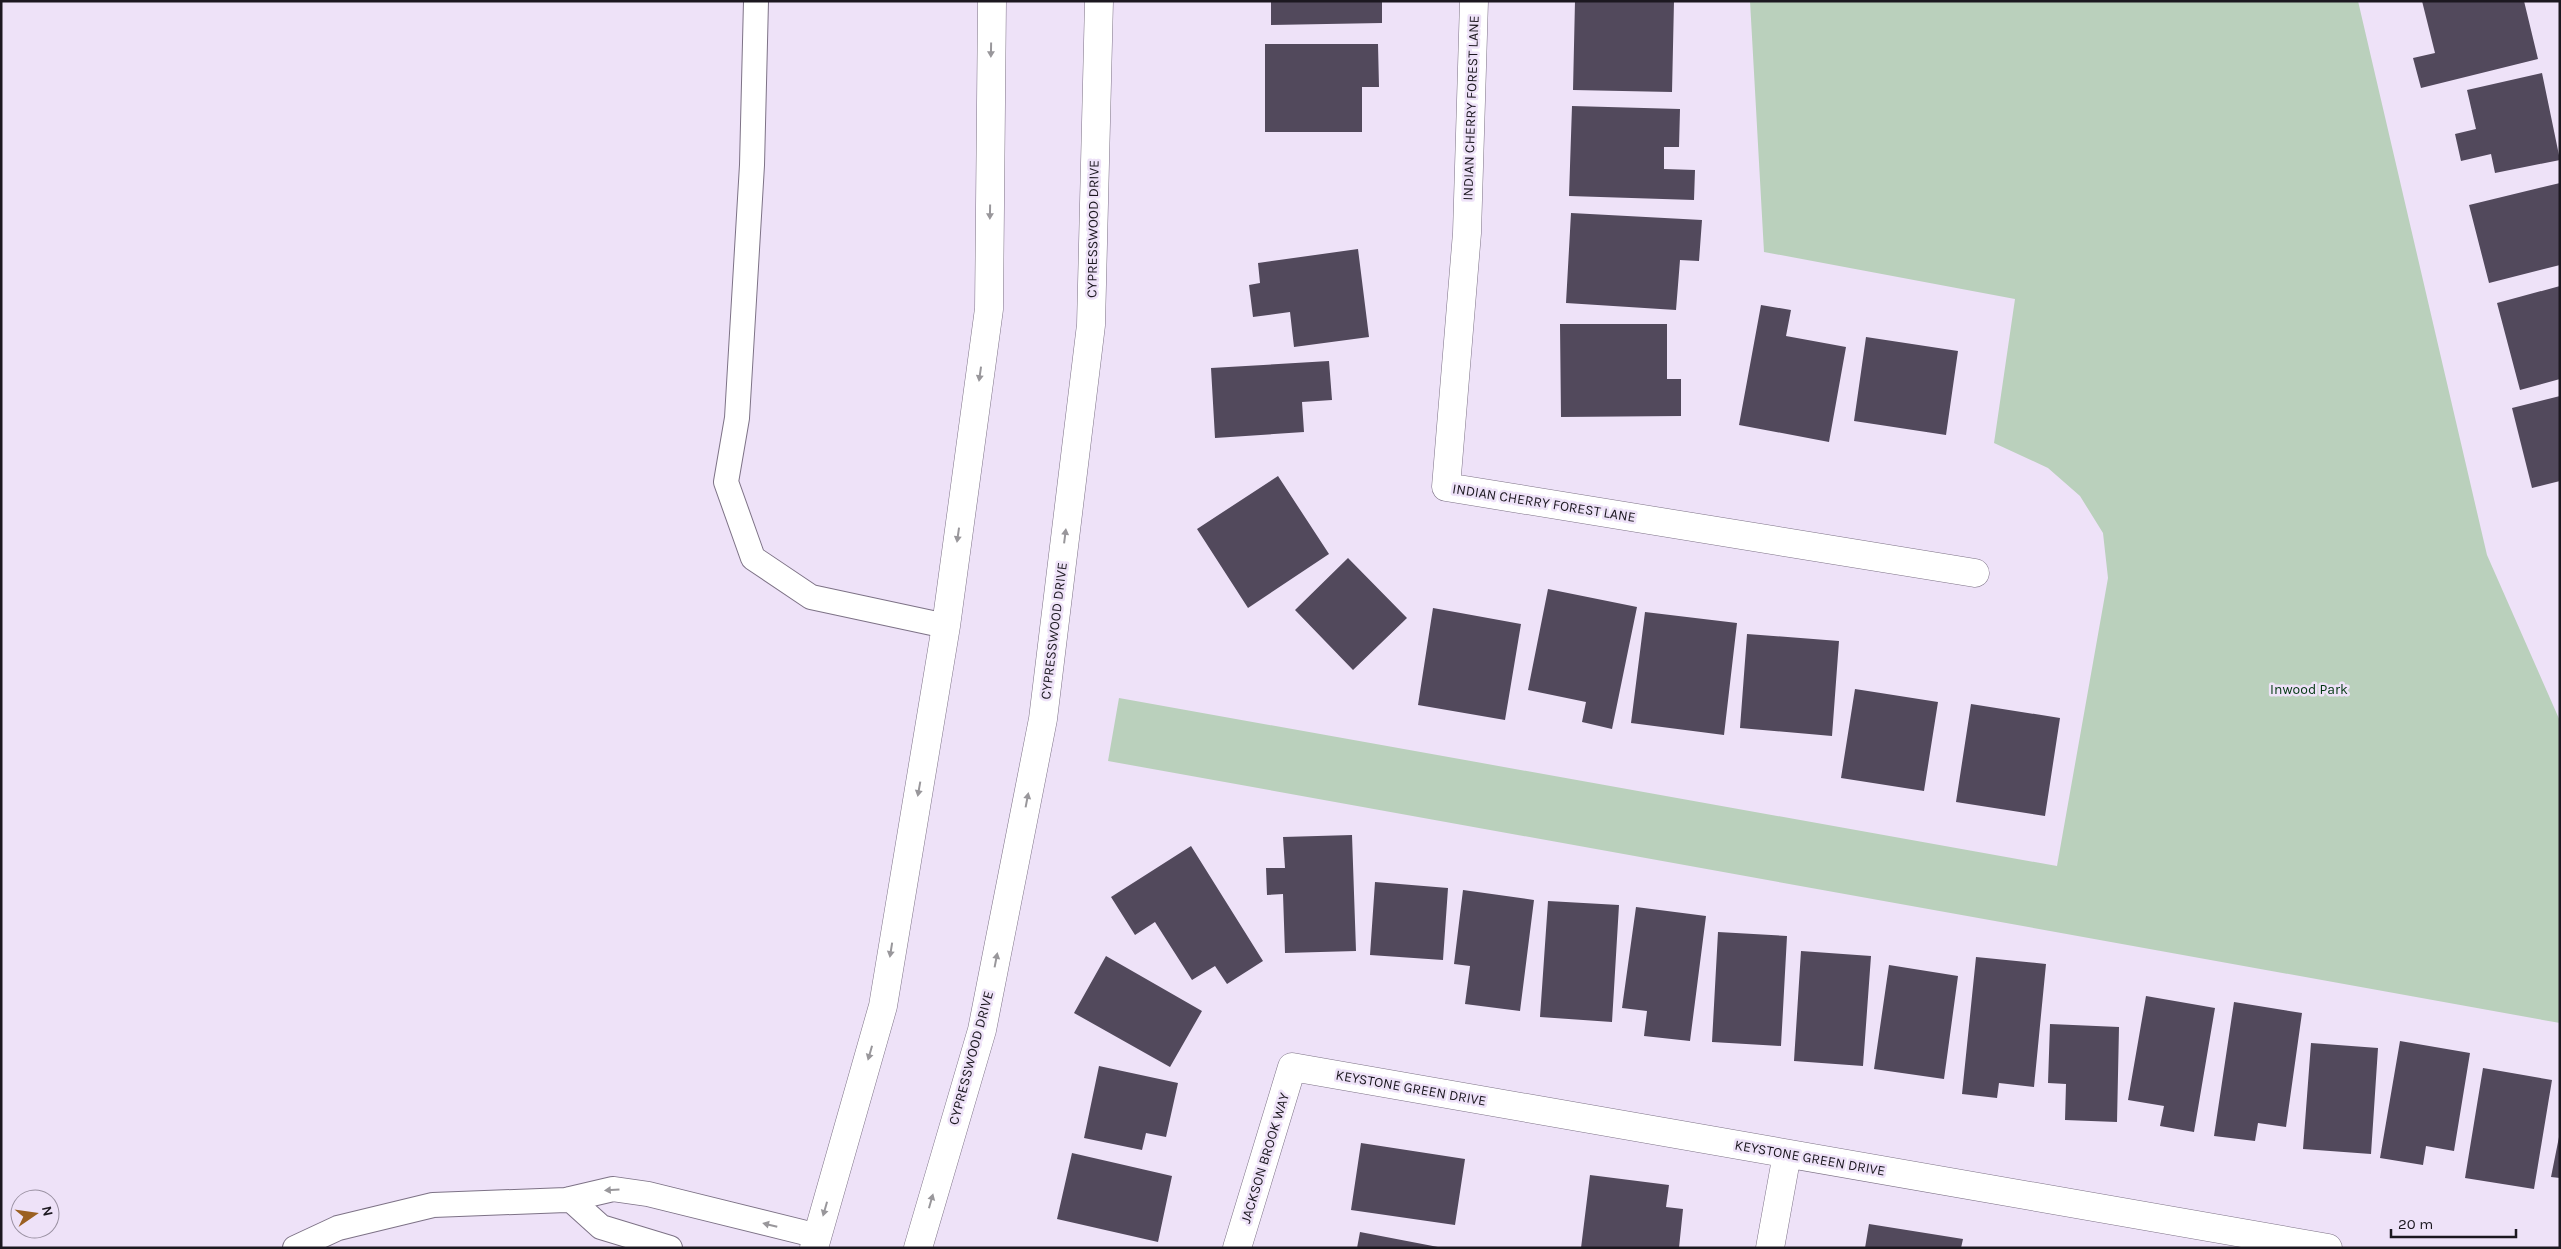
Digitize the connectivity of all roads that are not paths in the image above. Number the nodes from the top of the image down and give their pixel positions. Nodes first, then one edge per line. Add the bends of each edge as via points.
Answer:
1 (756, 1) edge
2 (992, 1) edge
3 (1098, 1) edge
4 (1474, 1) edge
5 (1976, 573) dead end
6 (946, 626) junction
7 (1292, 1067) joint
8 (1787, 1154) junction
9 (570, 1199) junction
10 (816, 1242) edge
11 (2278, 1243) edge
12 (295, 1248) edge
13 (670, 1248) edge
14 (918, 1248) edge
15 (1238, 1248) edge
16 (1770, 1248) edge
17 (2328, 1248) edge

1 - 6 lane via 752,165 738,408 726,482 753,558 811,597
2 -> 6 main road via 989,309
14 -> 3 main road, CYPRESSWOOD DRIVE via 982,1030 1043,719 1091,325
4 - 5 main road, INDIAN CHERRY FOREST LANE via 1467,233 1446,488
6 -> 10 main road via 883,1006
7 - 8 main road, KEYSTONE GREEN DRIVE
7 - 15 main road, JACKSON BROOK WAY
8 - 11 main road, KEYSTONE GREEN DRIVE
8 - 16 main road
10 -> 9 lane via 648,1194 613,1188
9 - 12 lane via 433,1205 338,1228
9 - 13 lane via 600,1227
11 - 17 main road, KEYSTONE GREEN DRIVE

